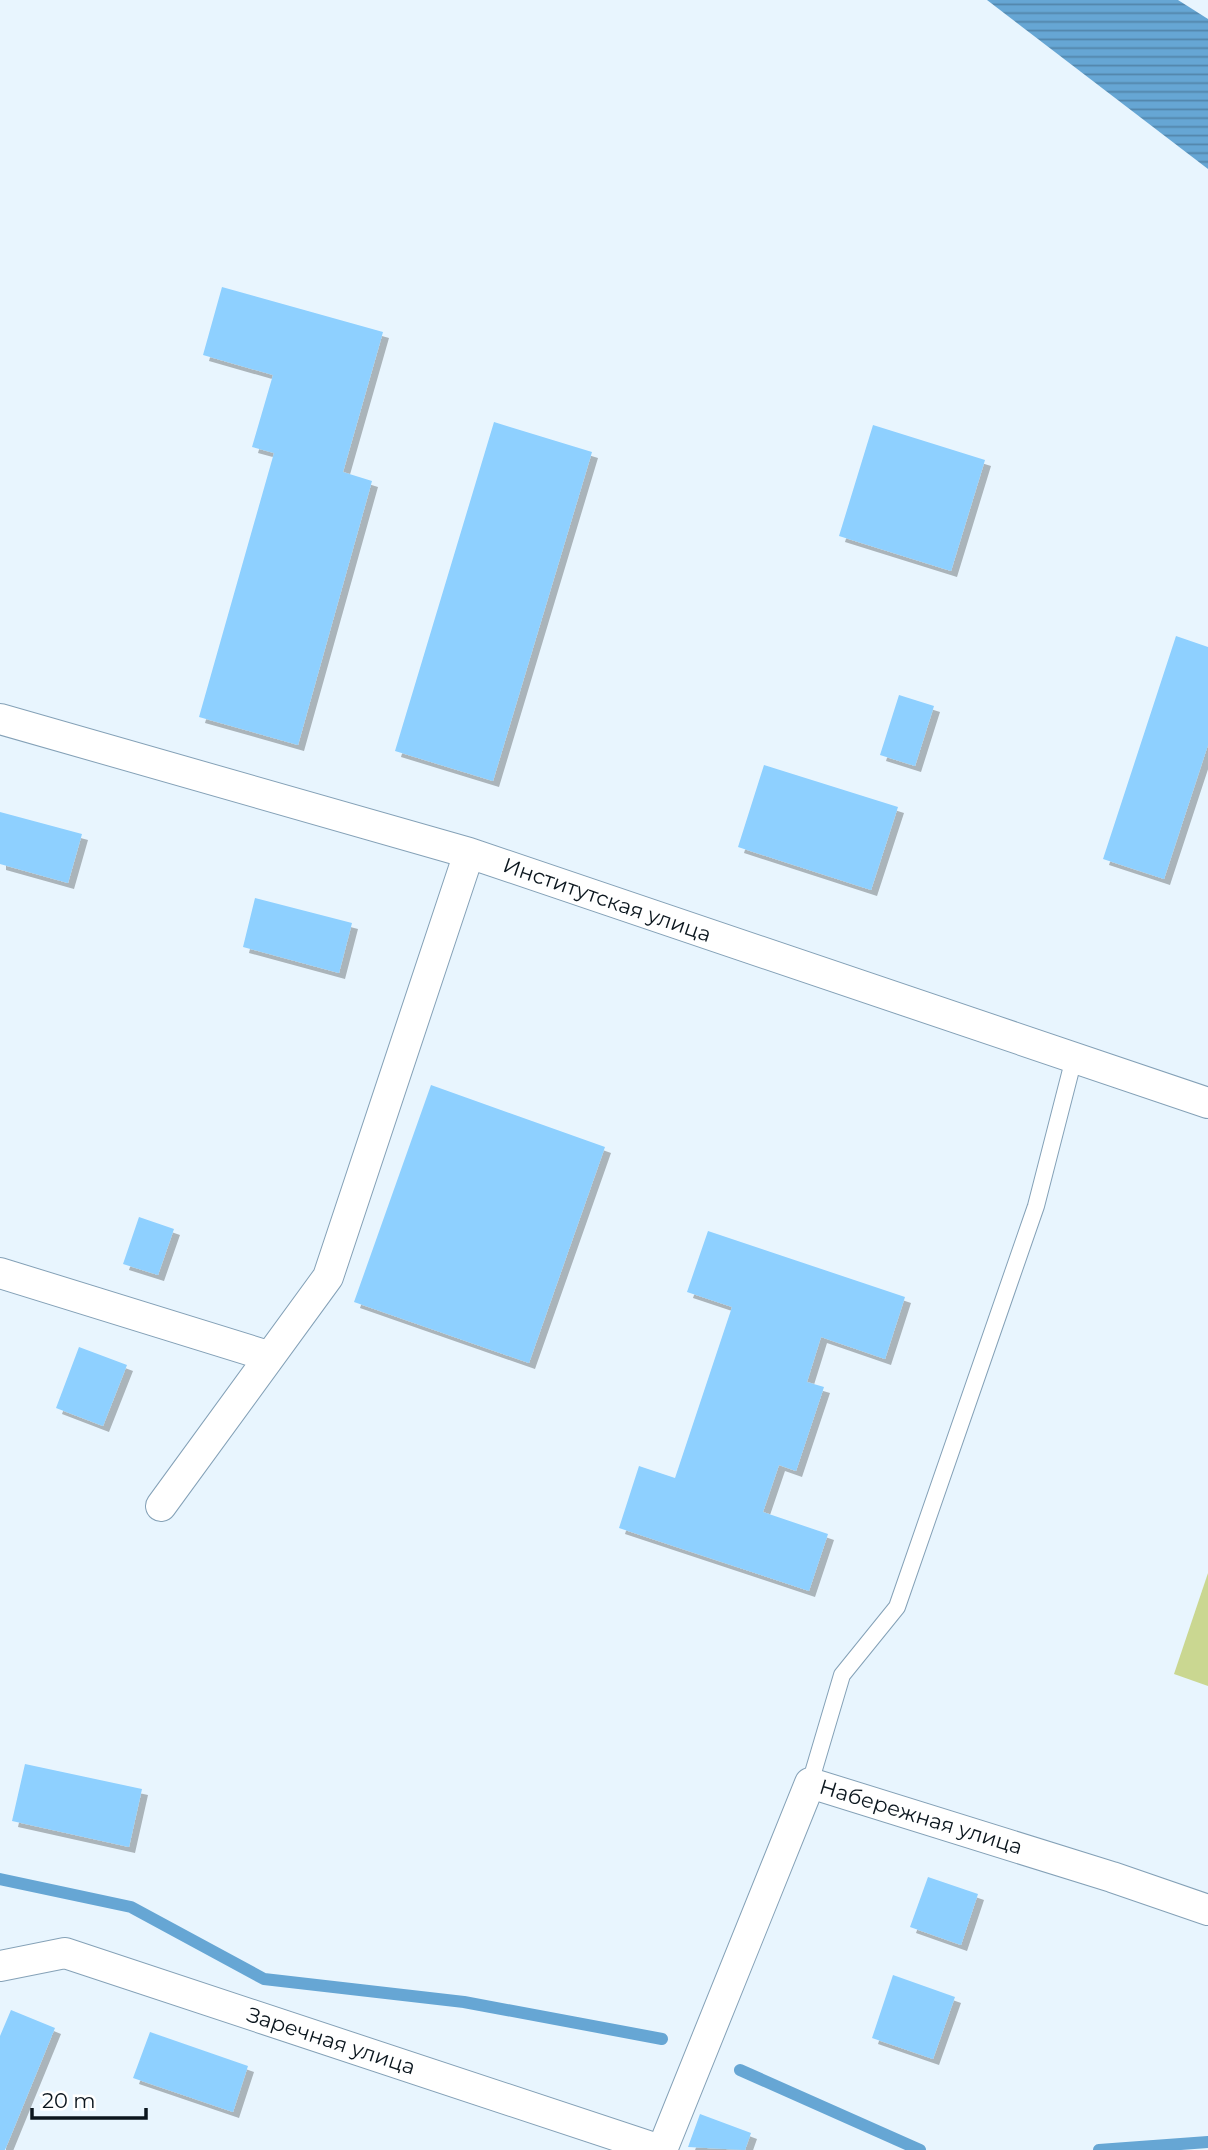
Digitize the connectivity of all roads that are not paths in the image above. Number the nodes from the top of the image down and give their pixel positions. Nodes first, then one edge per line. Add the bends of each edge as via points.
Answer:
1 (0, 719) edge
2 (469, 853) junction
3 (1074, 1058) junction
4 (1208, 1103) edge
5 (0, 1273) edge
6 (268, 1356) junction
7 (161, 1506) dead end
8 (810, 1783) junction
9 (1208, 1910) edge
10 (0, 1966) edge
11 (661, 2150) edge

1 - 2 street, Институтская улица
2 - 3 street, Институтская улица
2 - 6 street via 328,1277
3 - 4 street, Институтская улица
3 - 8 lane via 1036,1206 897,1607 842,1675
5 - 6 street
6 - 7 street
8 - 9 street, Набережная улица
8 - 11 street, Набережная улица
10 - 11 street, Заречная улица via 65,1954

